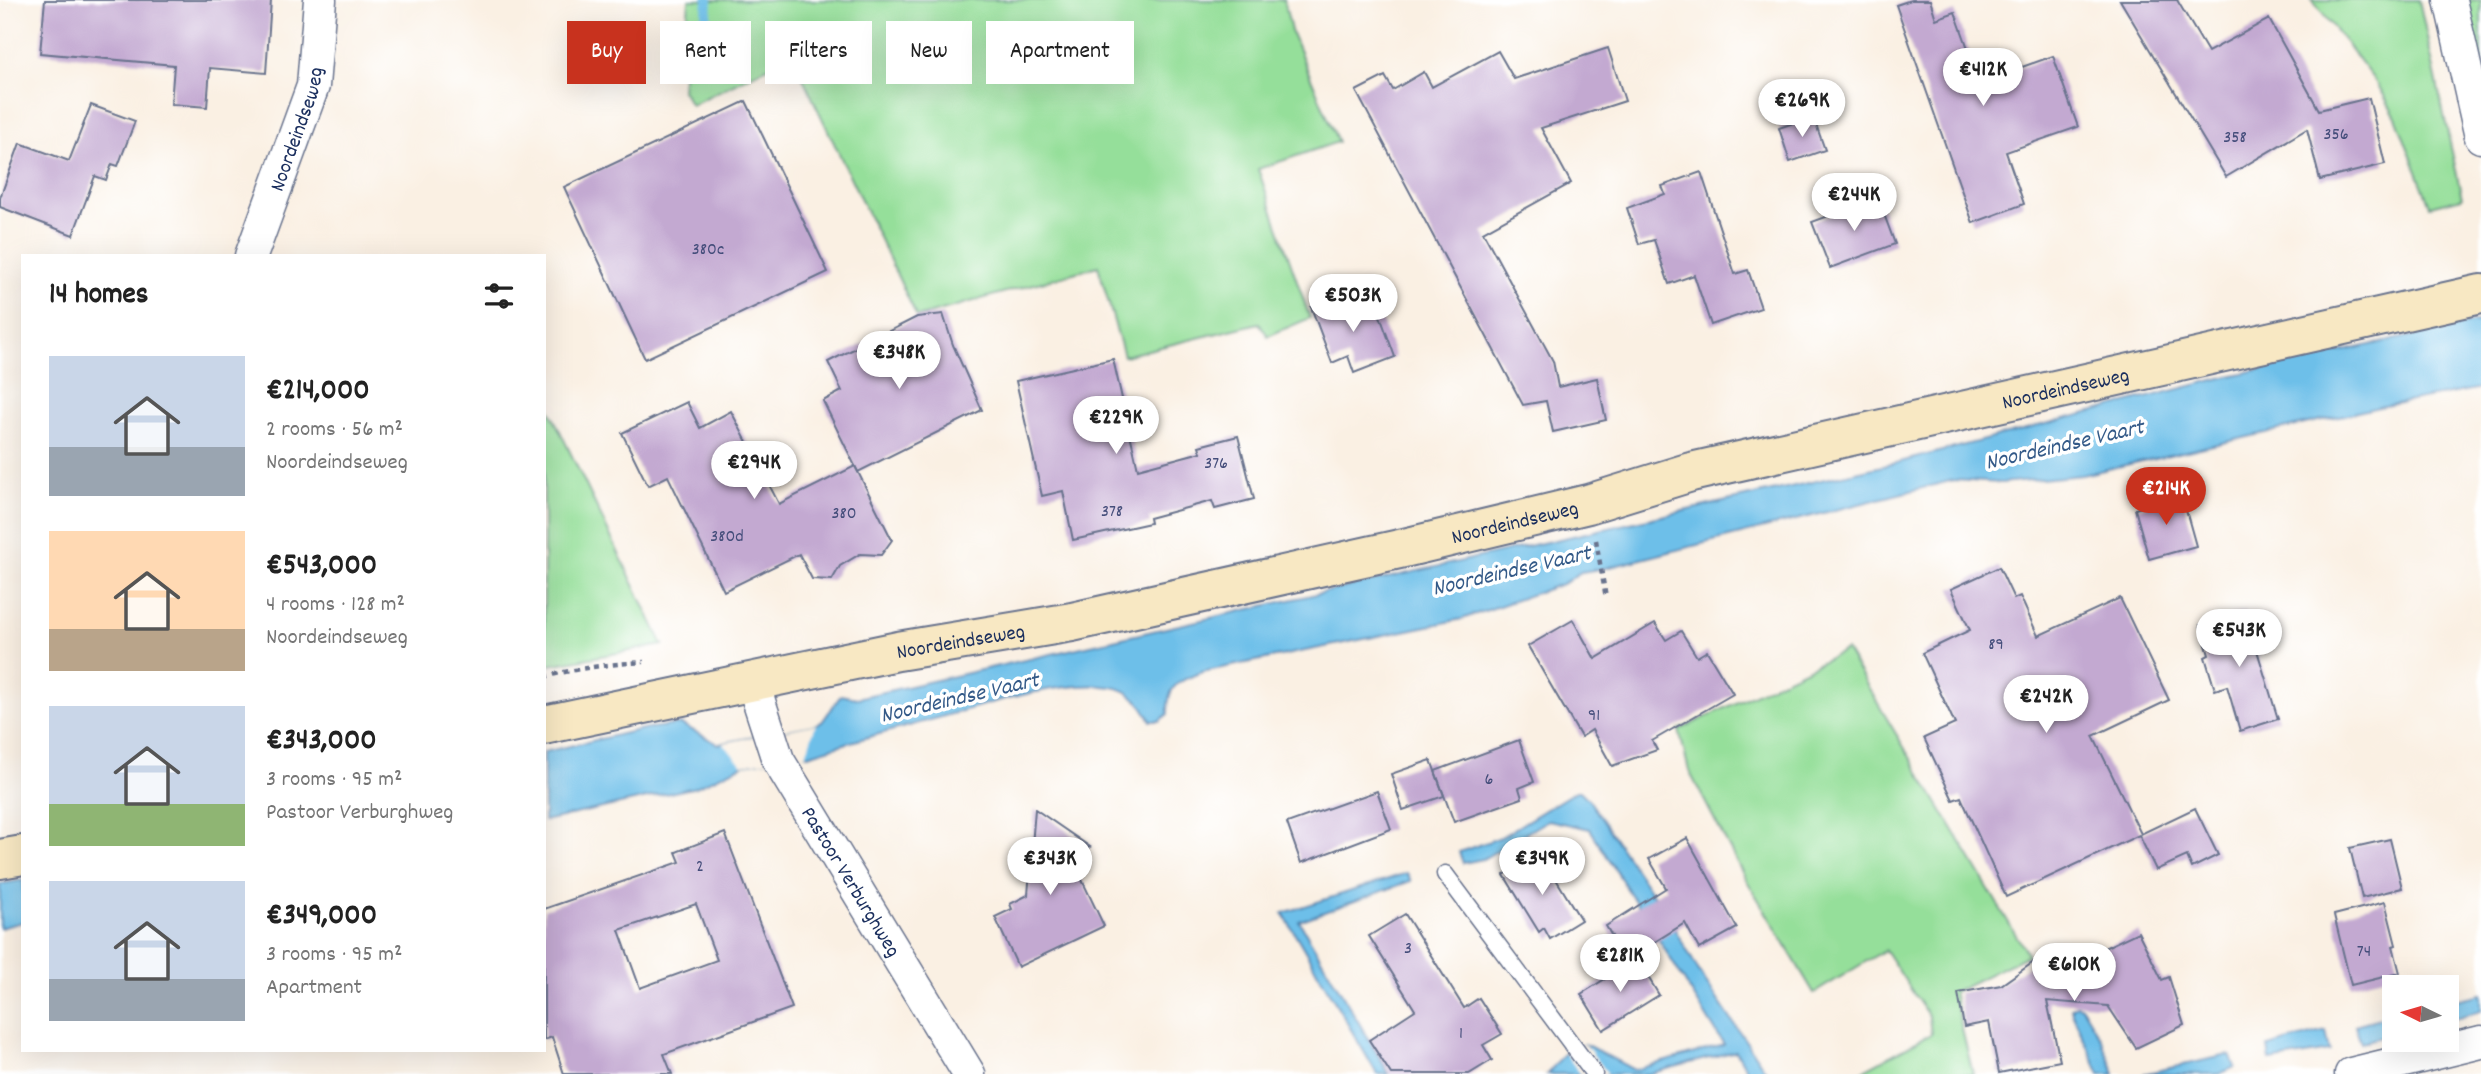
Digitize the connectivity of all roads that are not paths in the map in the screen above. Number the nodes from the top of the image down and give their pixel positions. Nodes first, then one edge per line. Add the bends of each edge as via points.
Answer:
1 (320, 0) edge
2 (2450, 0) edge
3 (2481, 136) edge
4 (252, 254) edge
5 (2481, 294) edge
6 (752, 680) junction
7 (546, 725) edge
8 (21, 855) edge
9 (0, 859) edge
10 (1445, 874) dead end
11 (2481, 1042) edge
12 (969, 1074) edge
13 (1594, 1074) edge
14 (2351, 1074) edge

1 - 4 street, Noordeindseweg via 313,86
2 - 3 street
5 - 6 street, Noordeindseweg via 1691,472 1588,504 1271,578 1072,622
6 - 7 street, Noordeindseweg
6 - 12 street, Pastoor Verburghweg via 773,747
8 - 9 street
10 - 13 lane
11 - 14 street

